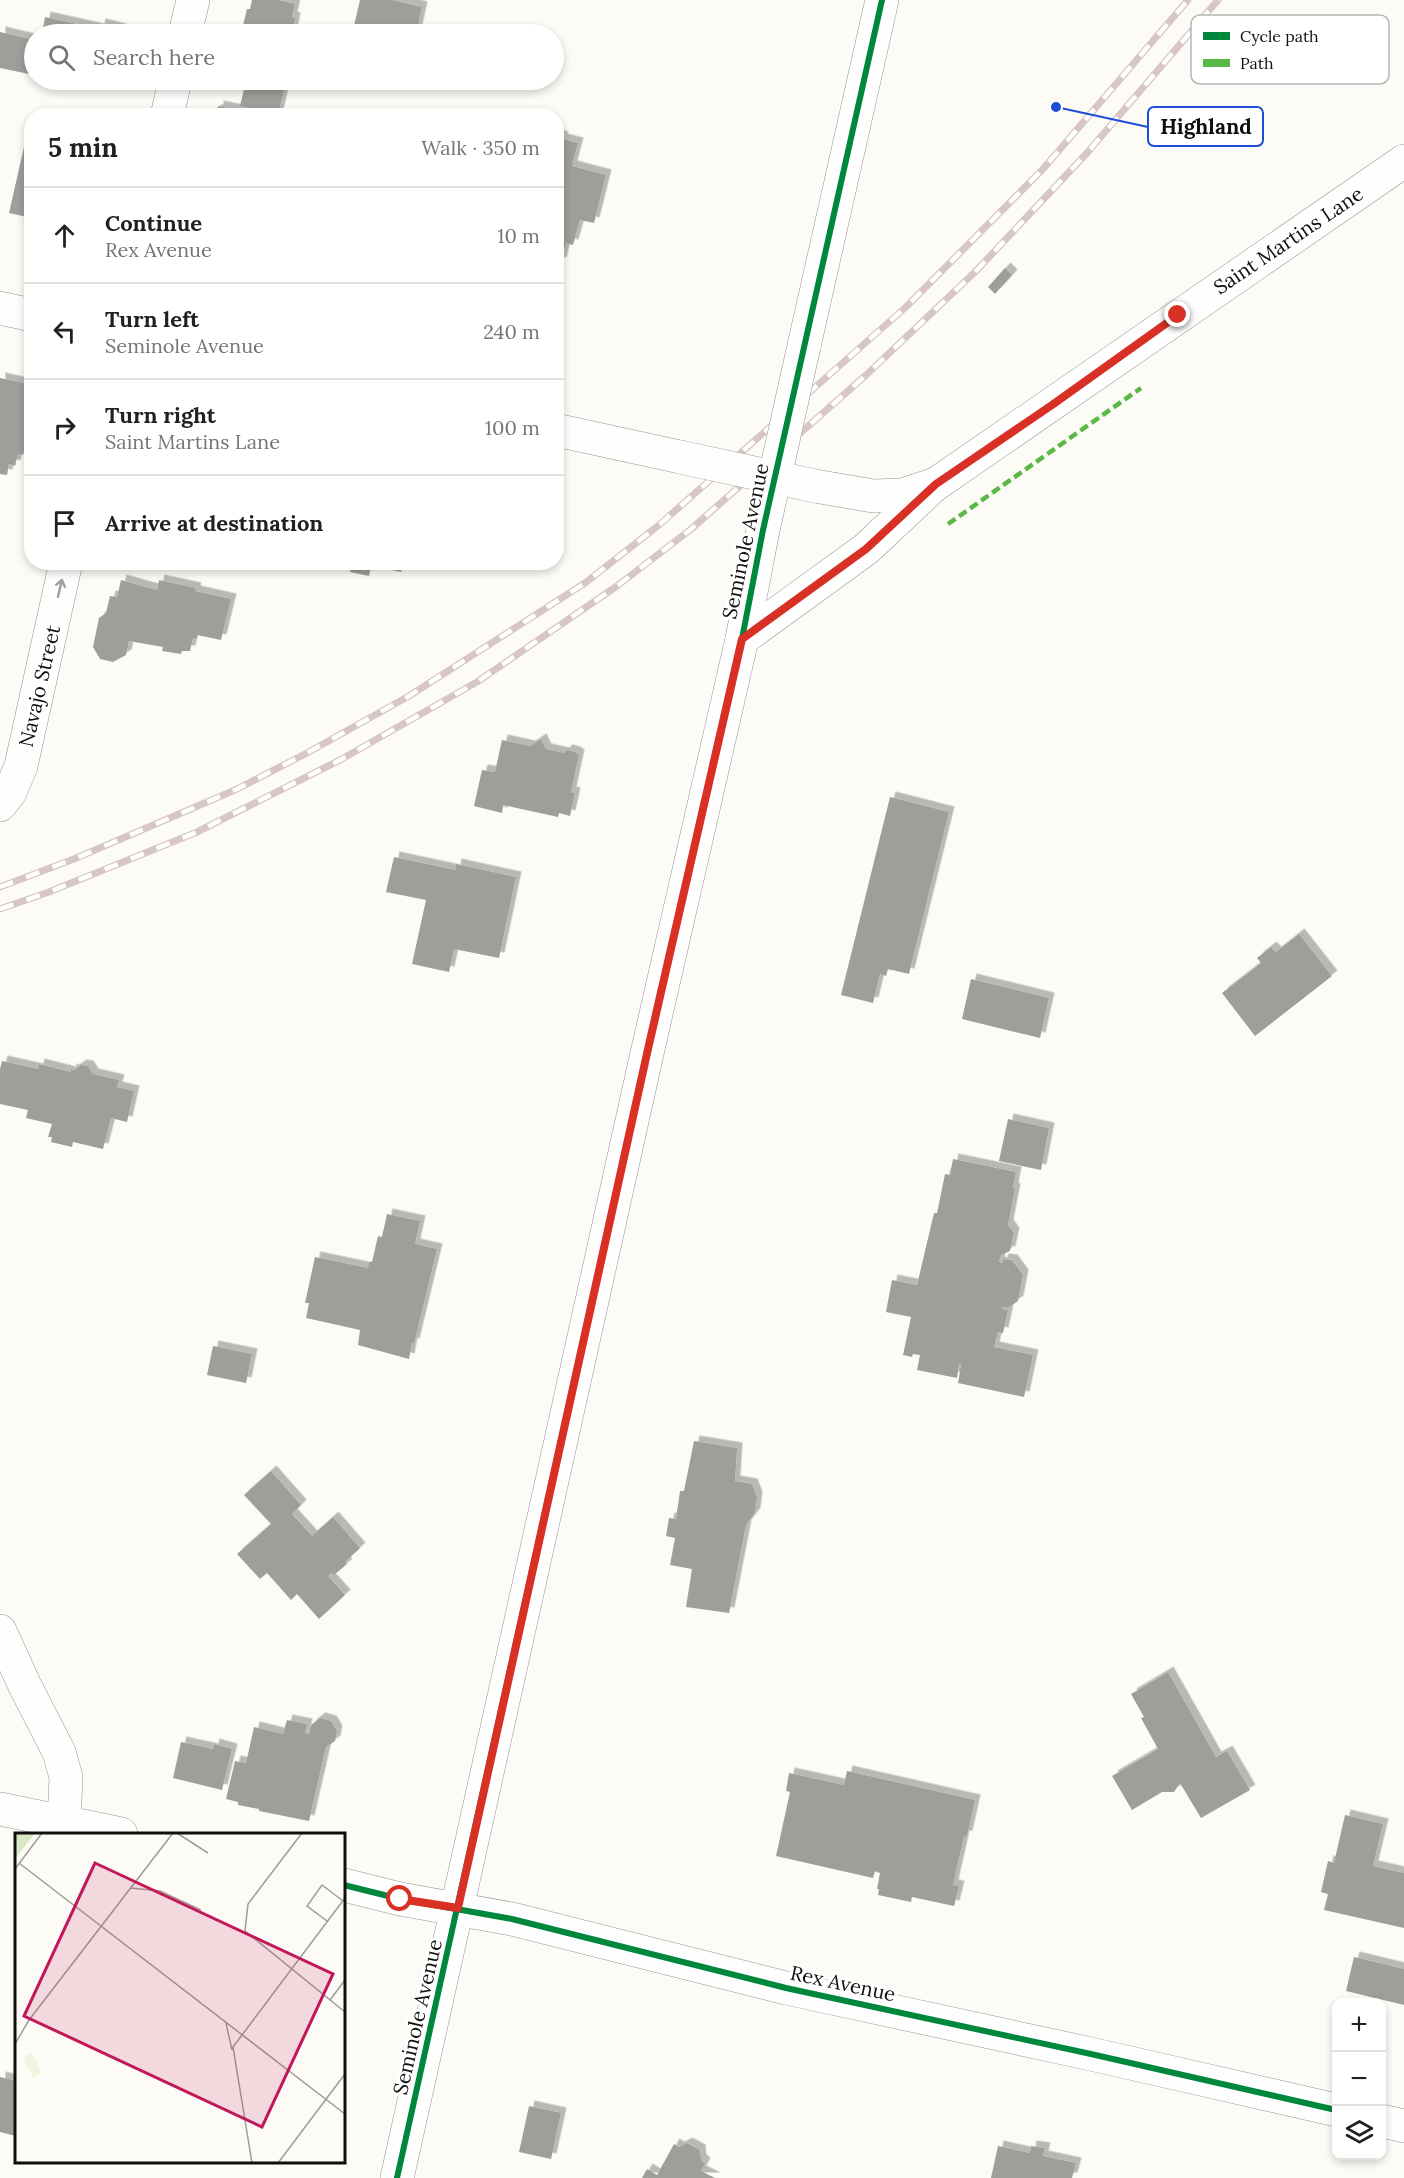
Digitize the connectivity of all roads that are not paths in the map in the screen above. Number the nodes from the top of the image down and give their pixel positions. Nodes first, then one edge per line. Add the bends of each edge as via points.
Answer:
1 (193, 0) edge
2 (882, 0) edge
3 (187, 24) edge
4 (173, 90) edge
5 (169, 108) edge
6 (1404, 161) edge
7 (0, 308) edge
8 (24, 313) edge
9 (564, 432) edge
10 (775, 478) junction
11 (936, 484) junction
12 (64, 570) edge
13 (742, 639) junction
14 (0, 805) edge
15 (0, 1631) edge
16 (0, 1809) edge
17 (64, 1823) junction
18 (116, 1833) edge
19 (345, 1885) edge
20 (458, 1908) junction
21 (1332, 2109) edge
22 (1386, 2122) edge
23 (1404, 2126) edge
24 (398, 2178) edge

1 - 3 street
2 - 10 street, Seminole Avenue, bridge
4 - 5 street
6 - 11 street, Saint Martins Lane
7 - 8 street
9 - 10 street, Saint Martins Lane, bridge
10 - 11 street, Saint Martins Lane, bridge via 873,496 903,495
10 - 13 street, Seminole Avenue, bridge
11 - 13 street, Saint Martins Lane via 866,549
14 -> 12 street, Navajo Street via 21,766
13 - 20 street, Seminole Avenue
15 - 17 street via 59,1752 66,1777
16 - 17 street
17 - 18 street
19 - 20 street, Rex Avenue
20 - 21 street, Rex Avenue via 786,1988
20 - 24 street, Seminole Avenue
22 - 23 street

